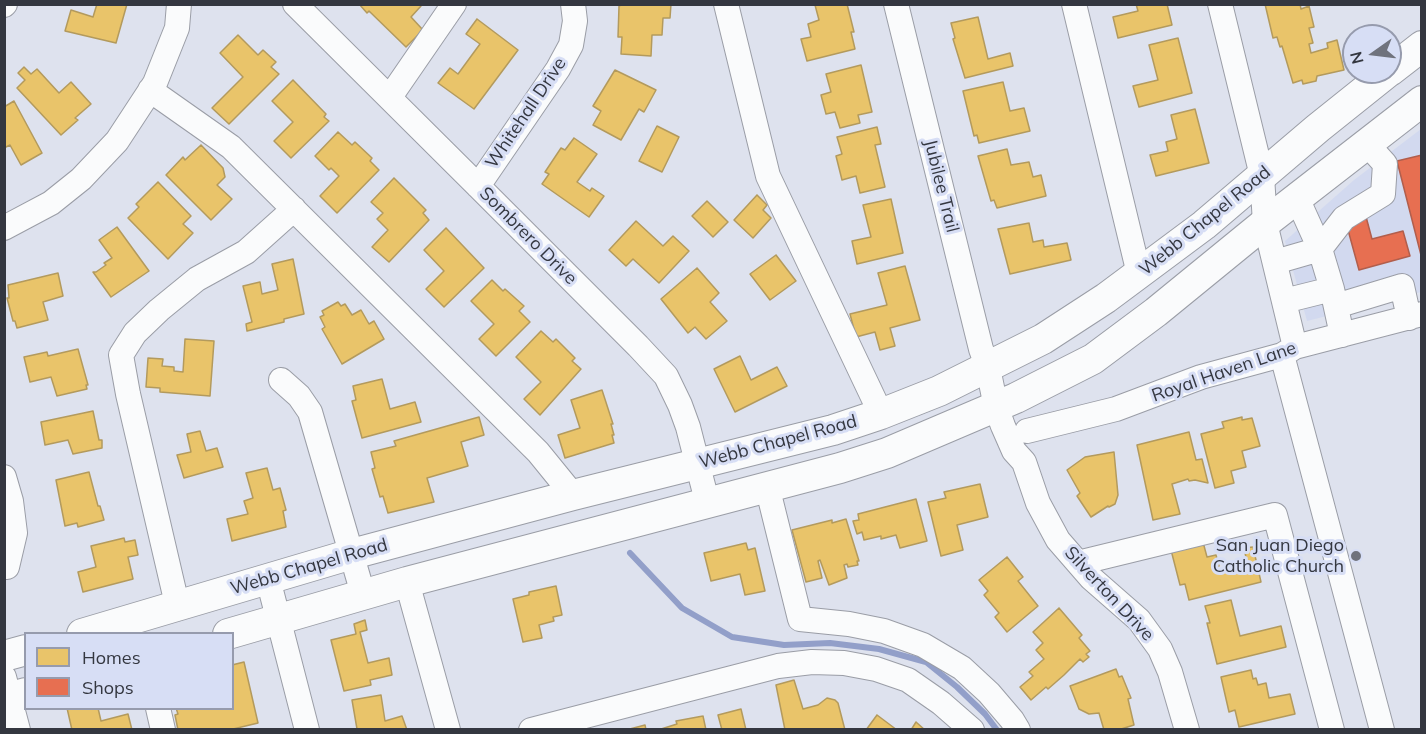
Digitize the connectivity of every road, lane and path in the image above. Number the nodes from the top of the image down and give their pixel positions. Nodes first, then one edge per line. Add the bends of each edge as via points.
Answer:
1 (179, 4) edge
2 (295, 4) edge
3 (454, 4) edge
4 (573, 4) edge
5 (726, 4) edge
6 (896, 4) edge
7 (1074, 4) edge
8 (1220, 4) edge
9 (1422, 46) edge
10 (1402, 61) edge
11 (1373, 84) edge
12 (150, 90) junction
13 (390, 97) junction
14 (1422, 101) edge
15 (1367, 144) junction
16 (1262, 176) junction
17 (478, 186) junction
18 (1297, 198) junction
19 (294, 208) junction
20 (1265, 223) junction
21 (4, 228) edge
22 (1320, 249) junction
23 (1275, 262) junction
24 (1139, 274) junction
25 (1412, 284) edge
26 (1334, 297) junction
27 (1284, 301) junction
28 (1415, 316) edge
29 (1342, 335) junction
30 (1288, 351) junction
31 (988, 368) junction
32 (281, 380) dead end
33 (1006, 403) junction
34 (881, 414) junction
35 (1027, 431) junction
36 (1024, 462) junction
37 (698, 464) junction
38 (4, 477) edge
39 (767, 486) junction
40 (573, 495) junction
41 (707, 501) junction
42 (352, 554) junction
43 (1078, 562) junction
44 (7, 567) dead end
45 (268, 579) junction
46 (407, 582) junction
47 (363, 594) junction
48 (177, 604) junction
49 (278, 619) junction
50 (85, 632) edge
51 (232, 632) edge
52 (24, 651) edge
53 (4, 656) edge
54 (11, 692) edge
55 (158, 710) edge
56 (18, 729) edge
57 (163, 729) edge
58 (307, 729) edge
59 (448, 729) edge
60 (531, 729) edge
61 (972, 729) edge
62 (1018, 729) edge
63 (1186, 729) edge
64 (1332, 729) edge
65 (1383, 729) edge

1 - 12 street via 177,28
2 - 13 street, Sombrero Drive
3 - 13 street
4 - 17 street, Whitehall Drive via 571,45
5 - 34 street via 768,176
6 - 31 street, Jubilee Trail
7 - 24 street
8 - 16 street
9 - 10 main road, Webb Chapel Road
11 - 16 main road, Webb Chapel Road
12 - 19 street via 231,147
12 - 21 street via 117,141 81,178 51,203
13 - 17 street, Sombrero Drive
14 - 15 main road
15 - 18 main road
15 - 22 street via 1386,164 1383,194 1344,218
16 - 20 street
16 - 24 main road, Webb Chapel Road
17 - 37 street, Sombrero Drive via 666,376 684,416
18 - 20 main road
18 - 22 street
19 - 40 street via 538,452
19 - 48 street via 246,252 197,279 159,310 135,333 121,355
20 - 23 street
20 - 33 main road via 1094,359
22 - 23 street
22 - 26 street
23 - 27 street
24 - 31 main road, Webb Chapel Road via 1043,339
25 - 26 street
25 - 28 street
26 - 27 street
26 - 29 street
27 - 30 street
28 - 29 street, Royal Haven Lane
29 - 30 street, Royal Haven Lane
30 - 35 street, Royal Haven Lane via 1116,409
30 - 65 street
31 - 33 street, Silverton Drive
31 - 34 main road, Webb Chapel Road
32 - 42 street via 310,412
33 - 35 street, Silverton Drive via 1023,414
33 - 36 street, Silverton Drive via 1014,451
33 - 39 main road via 887,453
34 - 37 main road, Webb Chapel Road
35 - 36 street, Silverton Drive
36 - 43 street, Silverton Drive via 1038,503 1058,540
37 - 40 main road, Webb Chapel Road
37 - 41 street, Sombrero Drive
38 - 44 street via 15,533
39 - 41 main road
39 - 62 street via 800,619 884,631 923,645 962,668
40 - 42 main road, Webb Chapel Road
41 - 46 main road
42 - 45 main road, Webb Chapel Road
42 - 47 street
43 - 63 street, Silverton Drive via 1139,620 1160,649
43 - 64 street via 1275,515
45 - 48 main road, Webb Chapel Road
45 - 49 street
46 - 47 main road
46 - 59 street
47 - 49 main road
48 - 50 main road, Webb Chapel Road
49 - 51 main road
49 - 58 street
52 - 53 main road
54 - 56 street
55 - 57 street
60 - 61 street via 778,666 812,662 876,669 908,680

